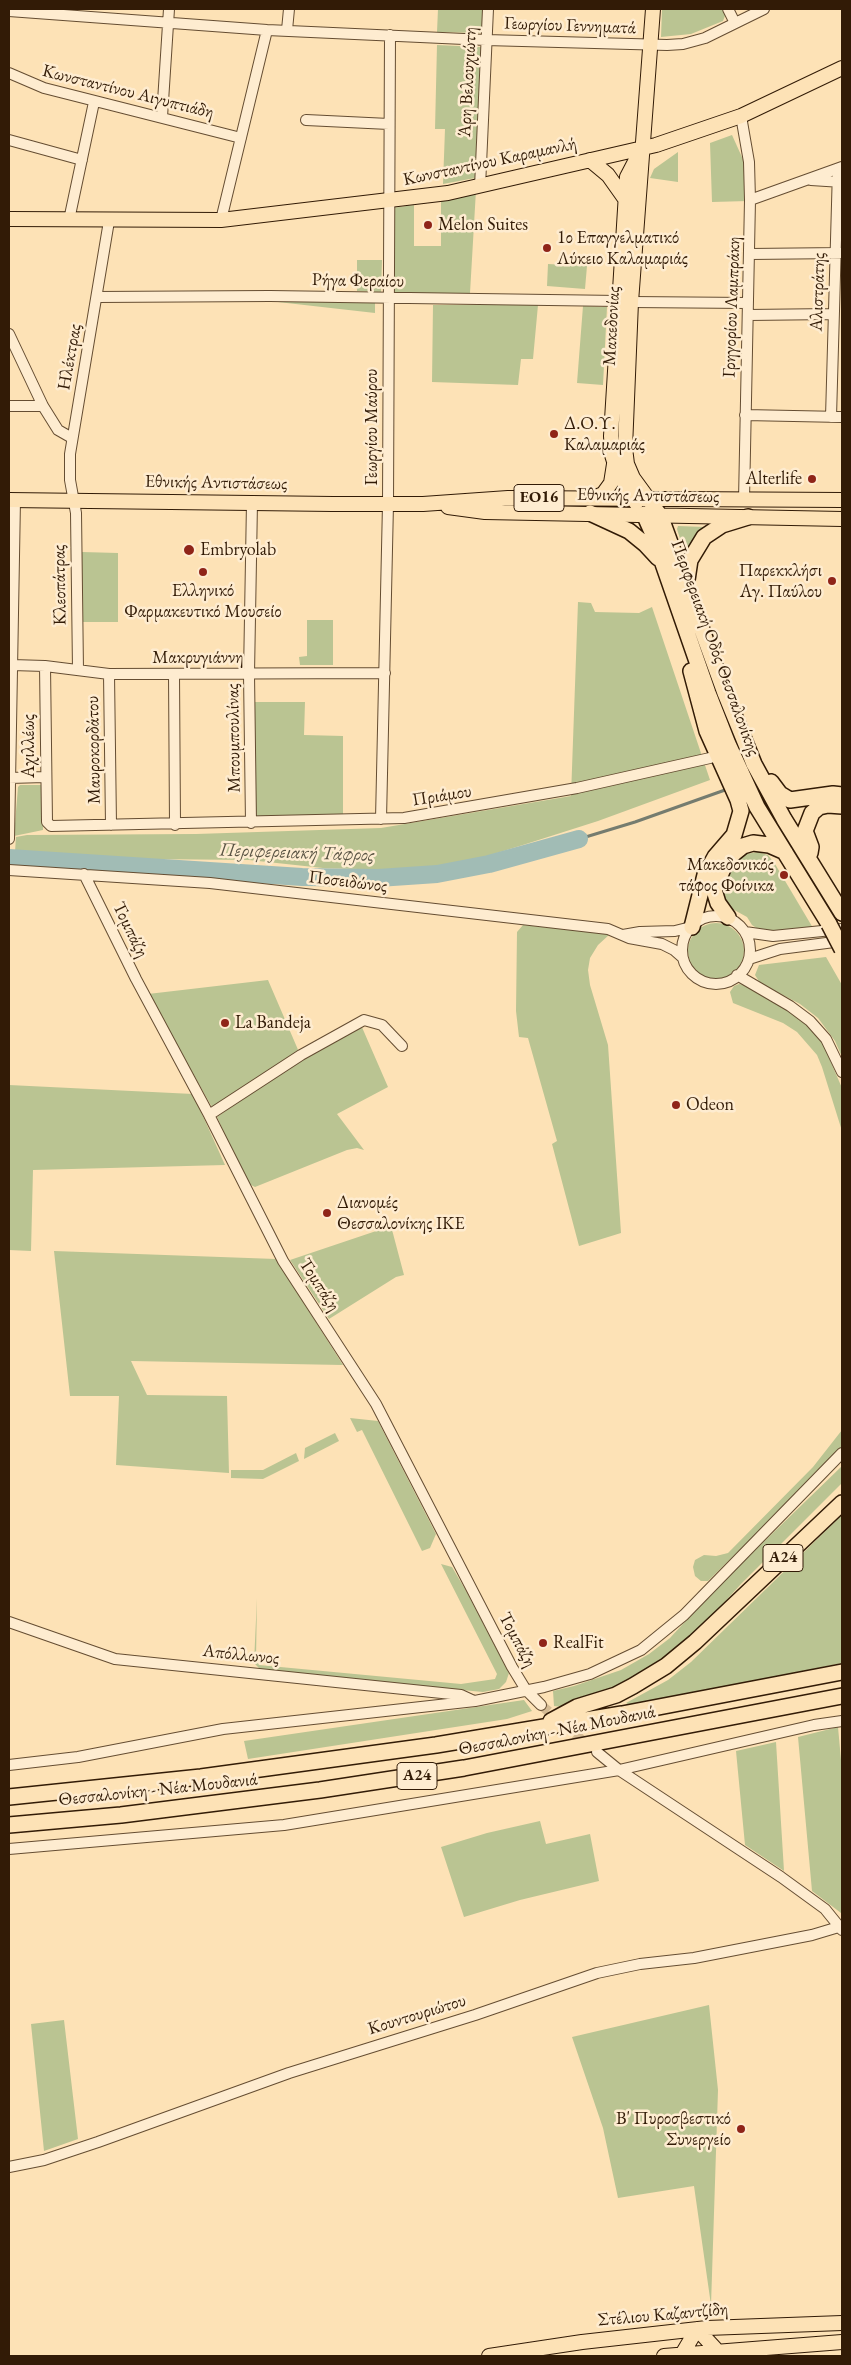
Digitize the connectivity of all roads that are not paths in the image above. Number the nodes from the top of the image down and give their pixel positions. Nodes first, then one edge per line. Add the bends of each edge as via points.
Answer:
1 (169, 9) edge
2 (289, 9) edge
3 (488, 9) edge
4 (653, 9) edge
5 (728, 9) edge
6 (764, 9) edge
7 (9, 11) edge
8 (59, 12) edge
9 (735, 23) junction
10 (168, 24) junction
11 (267, 30) junction
12 (287, 30) junction
13 (390, 35) junction
14 (486, 40) junction
15 (650, 44) junction
16 (842, 68) edge
17 (9, 73) edge
18 (94, 102) junction
19 (741, 116) junction
20 (162, 117) junction
21 (306, 120) dead end
22 (389, 124) junction
23 (241, 138) junction
24 (9, 140) edge
25 (642, 149) junction
26 (82, 160) junction
27 (590, 160) junction
28 (840, 168) edge
29 (805, 180) junction
30 (840, 182) edge
31 (480, 187) junction
32 (626, 199) junction
33 (750, 200) junction
34 (389, 202) junction
35 (9, 220) edge
36 (69, 220) junction
37 (221, 220) junction
38 (109, 221) junction
39 (839, 253) edge
40 (750, 254) junction
41 (98, 297) junction
42 (389, 298) junction
43 (625, 302) junction
44 (748, 303) junction
45 (833, 314) junction
46 (748, 315) junction
47 (9, 334) edge
48 (838, 335) edge
49 (9, 406) edge
50 (43, 406) junction
51 (745, 415) junction
52 (837, 417) edge
53 (72, 438) junction
54 (614, 463) junction
55 (593, 498) junction
56 (633, 498) junction
57 (649, 498) junction
58 (12, 500) edge
59 (74, 500) junction
60 (744, 500) junction
61 (842, 500) edge
62 (252, 502) junction
63 (388, 504) junction
64 (422, 504) junction
65 (590, 513) junction
66 (644, 514) junction
67 (660, 515) junction
68 (748, 517) junction
69 (842, 519) edge
70 (11, 568) edge
71 (664, 568) junction
72 (688, 589) junction
73 (680, 611) junction
74 (12, 665) junction
75 (45, 666) junction
76 (78, 670) junction
77 (385, 673) junction
78 (109, 674) junction
79 (174, 674) junction
80 (249, 674) junction
81 (10, 708) edge
82 (710, 758) dead end
83 (758, 772) junction
84 (45, 777) junction
85 (10, 778) edge
86 (842, 795) edge
87 (842, 806) edge
88 (381, 819) junction
89 (252, 823) junction
90 (48, 825) joint
91 (111, 825) junction
92 (175, 825) junction
93 (9, 834) edge
94 (9, 839) edge
95 (786, 853) junction
96 (810, 860) junction
97 (9, 870) edge
98 (84, 874) junction
99 (842, 913) edge
100 (728, 918) junction
101 (835, 926) edge
102 (691, 927) junction
103 (745, 932) junction
104 (622, 935) junction
105 (842, 942) edge
106 (842, 949) edge
107 (682, 957) junction
108 (749, 958) junction
109 (737, 975) junction
110 (402, 1046) dead end
111 (842, 1072) edge
112 (209, 1115) junction
113 (842, 1453) edge
114 (842, 1495) edge
115 (836, 1507) edge
116 (9, 1622) edge
117 (842, 1672) edge
118 (526, 1690) junction
119 (842, 1696) edge
120 (475, 1701) junction
121 (821, 1701) junction
122 (842, 1702) edge
123 (541, 1705) tunnel mouth
124 (842, 1721) edge
125 (539, 1727) junction
126 (597, 1752) tunnel mouth
127 (9, 1765) edge
128 (619, 1770) junction
129 (9, 1797) edge
130 (9, 1825) edge
131 (9, 1849) edge
132 (841, 1928) edge
133 (9, 2167) edge
134 (842, 2323) edge
135 (696, 2328) junction
136 (842, 2342) edge
137 (753, 2348) junction
138 (721, 2354) edge
139 (681, 2355) edge
140 (489, 2356) edge
141 (664, 2356) edge
142 (740, 2356) edge

1 - 10 street
2 - 12 street
3 - 14 street, Άρη Βελουχιώτη
4 - 15 main road, Μακεδονίας
5 - 9 street
6 - 9 street, Γεωργίου Γεννηματά
7 - 8 street, Γεωργίου Γεννηματά
8 - 10 street, Γεωργίου Γεννηματά
9 - 15 street, Γεωργίου Γεννηματά via 705,38 682,44
10 - 11 street, Γεωργίου Γεννηματά
10 - 20 street
11 - 12 street, Γεωργίου Γεννηματά
11 - 23 street
12 - 13 street, Γεωργίου Γεννηματά
13 - 14 street, Γεωργίου Γεννηματά
13 - 22 street, Γεωργίου Μαύρου
14 - 15 street, Γεωργίου Γεννηματά
14 - 31 street, Άρη Βελουχιώτη
15 - 25 main road, Μακεδονίας
16 - 19 main road, Κωνσταντίνου Καραμανλή
17 - 18 street, Κωνσταντίνου Αιγυπτιάδη via 44,88
18 - 20 street, Κωνσταντίνου Αιγυπτιάδη
18 - 26 street
19 - 25 main road, Κωνσταντίνου Καραμανλή
19 - 33 street, Γρηγορίου Λαμπράκη via 749,162
20 - 23 street, Κωνσταντίνου Αιγυπτιάδη
21 - 22 street
22 - 34 street, Γεωργίου Μαύρου
23 - 37 street
24 - 26 street
25 - 27 main road, Κωνσταντίνου Καραμανλή
25 - 32 main road, Μακεδονίας via 627,176
25 - 43 main road, Μακεδονίας
26 - 36 street
27 - 31 main road, Κωνσταντίνου Καραμανλή
27 - 32 main road via 614,181
28 - 29 street
28 - 30 street, Αλιστράτης
29 - 30 street
29 - 33 street
30 - 39 street, Αλιστράτης
31 - 34 main road, Κωνσταντίνου Καραμανλή
32 - 43 main road, Μακεδονίας
33 - 40 street, Γρηγορίου Λαμπράκη
34 - 37 main road, Κωνσταντίνου Καραμανλή
34 - 42 street, Γεωργίου Μαύρου
35 - 36 main road, Κωνσταντίνου Καραμανλή
36 - 38 main road, Κωνσταντίνου Καραμανλή
37 - 38 main road, Κωνσταντίνου Καραμανλή
38 - 41 street, Ηλέκτρας
39 - 40 street
39 - 45 street, Αλιστράτης
40 - 44 street, Γρηγορίου Λαμπράκη
41 - 42 street, Ρήγα Φεραίου
41 - 53 street, Ηλέκτρας
42 - 43 street, Ρήγα Φεραίου
42 - 63 street, Γεωργίου Μαύρου
43 - 44 street, Ρήγα Φεραίου
43 - 54 main road, Μακεδονίας via 612,418
43 - 57 main road, Μακεδονίας via 626,457 634,478
44 - 46 street, Γρηγορίου Λαμπράκη
45 - 46 street
45 - 48 street, Αλιστράτης
46 - 51 street, Γρηγορίου Λαμπράκη
47 - 50 street
48 - 52 street, Αλιστράτης
49 - 50 street
50 - 53 street via 58,430
51 - 52 street
51 - 60 street, Γρηγορίου Λαμπράκη
53 - 59 street, Ηλέκτρας via 69,463
54 - 55 main road via 611,484 603,494
54 - 56 main road, Περιφερειακή Οδός Θεσσαλονίκης
55 - 56 main road, Εθνικής Αντιστάσεως / ΕΟ16
55 - 64 main road, Εθνικής Αντιστάσεως / ΕΟ16 via 485,499
56 - 57 main road, Εθνικής Αντιστάσεως / ΕΟ16
56 - 66 main road, Περιφερειακή Οδός Θεσσαλονίκης
57 - 60 main road, Εθνικής Αντιστάσεως / ΕΟ16
57 - 67 main road, Περιφερειακή Οδός Θεσσαλονίκης
58 - 59 main road, Εθνικής Αντιστάσεως / ΕΟ16
58 - 70 street
59 - 62 main road, Εθνικής Αντιστάσεως / ΕΟ16
59 - 76 street, Κλεοπάτρας
60 - 61 main road, Εθνικής Αντιστάσεως / ΕΟ16
62 - 63 main road, Εθνικής Αντιστάσεως / ΕΟ16
62 - 80 street, Μπουμπουλίνας
63 - 64 main road, Εθνικής Αντιστάσεως / ΕΟ16
63 - 77 street, Γεωργίου Μαύρου
64 - 65 main road, Εθνικής Αντιστάσεως / ΕΟ16 via 485,512
65 - 66 main road, Εθνικής Αντιστάσεως / ΕΟ16
65 - 71 highway via 632,533 652,551
66 - 67 main road, Εθνικής Αντιστάσεως / ΕΟ16
66 - 71 highway, Περιφερειακή Οδός Θεσσαλονίκης
67 - 68 main road, Εθνικής Αντιστάσεως / ΕΟ16
67 - 72 highway, Περιφερειακή Οδός Θεσσαλονίκης
68 - 69 main road, Εθνικής Αντιστάσεως / ΕΟ16
68 - 72 highway via 722,525 701,540 688,566
70 - 74 street
71 - 73 highway, Περιφερειακή Οδός Θεσσαλονίκης
72 - 83 highway, Περιφερειακή Οδός Θεσσαλονίκης via 725,693
73 - 95 highway, Περιφερειακή Οδός Θεσσαλονίκης via 728,744 757,807
73 - 102 highway via 703,718 741,811 734,835 715,856 705,875
74 - 75 street, Μακρυγιάννη
74 - 81 street
75 - 76 street, Μακρυγιάννη
75 - 84 street, Αχιλλέως
76 - 78 street, Μακρυγιάννη
77 - 80 street, Μακρυγιάννη
77 - 88 street, Γεωργίου Μαύρου
78 - 79 street, Μακρυγιάννη
78 - 91 street, Μαυροκορδάτου
79 - 80 street, Μακρυγιάννη
79 - 92 street
80 - 89 street, Μπουμπουλίνας
81 - 85 street
82 - 88 street, Πριάμου via 578,788 404,818
83 - 86 highway via 790,800
83 - 96 highway, Περιφερειακή Οδός Θεσσαλονίκης
84 - 85 street
84 - 90 street, Αχιλλέως
85 - 93 street
87 - 96 highway via 828,805 812,812 805,831 811,847
88 - 89 street, Πριάμου
89 - 92 street, Πριάμου
90 - 91 street, Πριάμου
91 - 92 street, Πριάμου
93 - 94 street
95 - 100 highway via 769,845 753,843 743,846 727,859 714,890
95 - 101 highway, Περιφερειακή Οδός Θεσσαλονίκης
96 - 99 highway, Περιφερειακή Οδός Θεσσαλονίκης
97 - 98 street, Ποσειδώνος
98 - 104 street, Ποσειδώνος via 361,899 608,929
98 - 112 street, Τομπάζη
100 - 102 street via 706,917
100 - 103 street
101 - 103 street via 773,936
101 - 106 highway, Περιφερειακή Οδός Θεσσαλονίκης, bridge
102 - 104 street
102 - 107 street
103 - 108 street via 750,945
104 - 107 street, Ποσειδώνος via 662,944
105 - 108 street via 780,949
107 - 109 street via 689,972 702,981 723,983
108 - 109 street
109 - 111 street via 810,1021 826,1039
110 - 112 street via 382,1025 364,1020 300,1055
112 - 118 street, Τομπάζη via 283,1260 376,1404
113 - 118 street via 684,1616 648,1645 590,1674
114 - 115 highway
115 - 125 highway, Α24 via 666,1666 634,1686 577,1707
116 - 120 street, Απόλλωνος via 115,1659 461,1695
117 - 125 highway, Θεσσαλονίκη - Νέα Μουδανιά
118 - 120 street
118 - 123 street, Τομπάζη
119 - 121 highway, Θεσσαλονίκη - Νέα Μουδανιά
120 - 127 street via 223,1729 78,1757
121 - 122 highway, Α24
121 - 130 highway, Θεσσαλονίκη - Νέα Μουδανιά / Α24 via 464,1768 121,1815
124 - 128 street
125 - 129 highway, Θεσσαλονίκη - Νέα Μουδανιά / Α24 via 181,1780
126 - 128 street
128 - 131 street via 284,1824
128 - 132 street via 781,1877 825,1909
132 - 133 street, Κουντουριώτου via 694,1958 597,1973 289,2073 44,2160
134 - 135 main road, Στέλιου Καζαντζίδη
135 - 138 main road
135 - 139 main road
135 - 140 main road, Στέλιου Καζαντζίδη
136 - 137 main road
137 - 138 main road
137 - 142 main road
138 - 139 main road
139 - 141 main road

